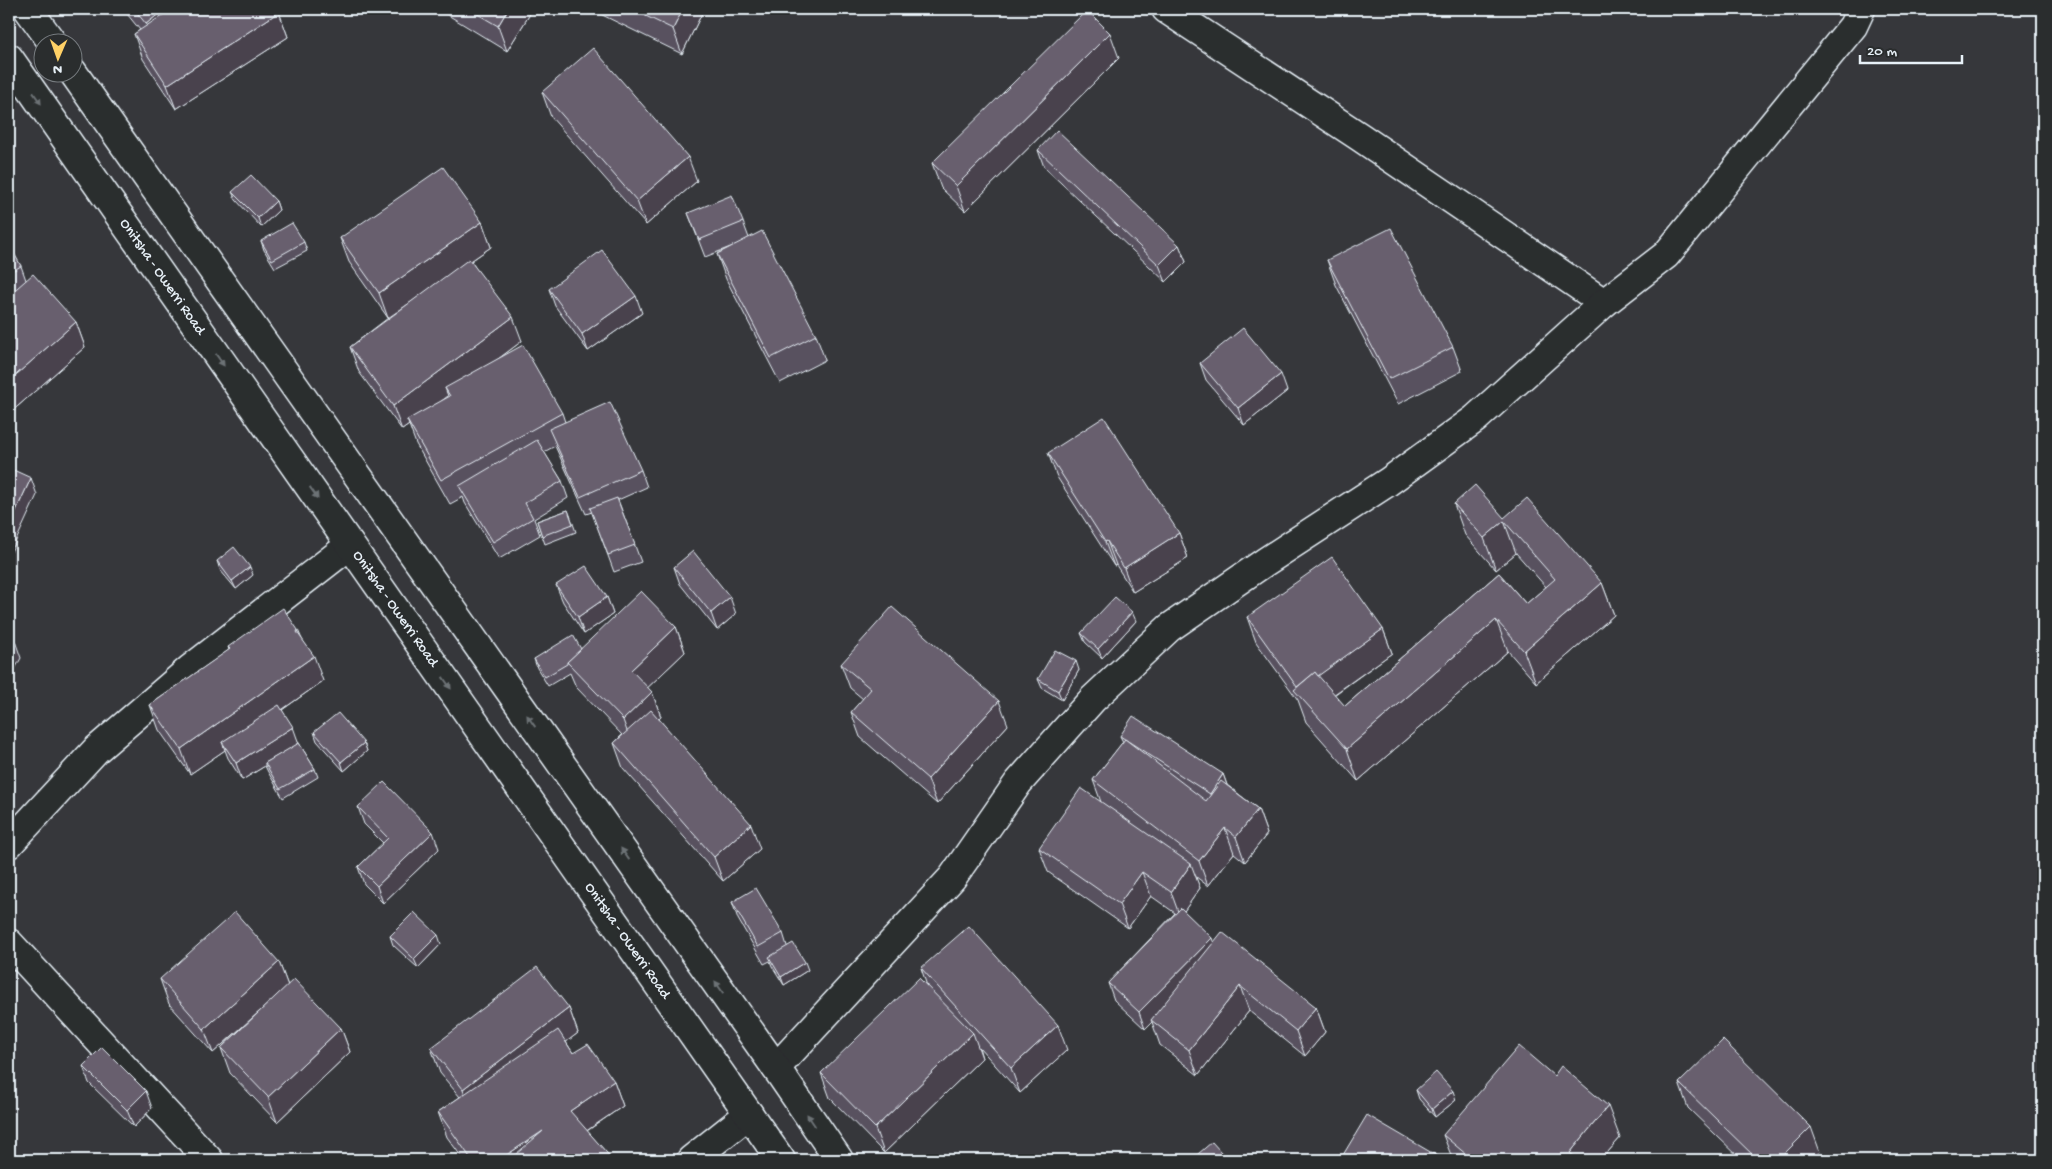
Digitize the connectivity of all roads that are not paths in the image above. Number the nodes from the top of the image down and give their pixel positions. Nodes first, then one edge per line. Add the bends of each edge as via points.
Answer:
1 (28, 9) edge
2 (1166, 9) edge
3 (1861, 9) edge
4 (45, 32) edge
5 (9, 58) edge
6 (80, 82) edge
7 (1604, 303) junction
8 (350, 545) junction
9 (9, 844) edge
10 (9, 943) edge
11 (776, 1068) junction
12 (749, 1114) junction
13 (209, 1160) edge
14 (691, 1160) edge
15 (781, 1160) edge
16 (839, 1160) edge

1 - 4 main road
2 - 7 main road
3 - 7 main road via 1853,26 1666,255
5 -> 8 main road, Onitsha - Owerri Road
11 -> 6 main road
7 - 11 main road via 1475,418 1388,482 1169,628 1093,699 1018,783 952,878
8 - 9 main road via 190,669 104,744
8 -> 12 main road, Onitsha - Owerri Road
10 - 13 main road
16 -> 11 main road
12 - 14 main road
12 - 15 main road, Onitsha - Owerri Road

